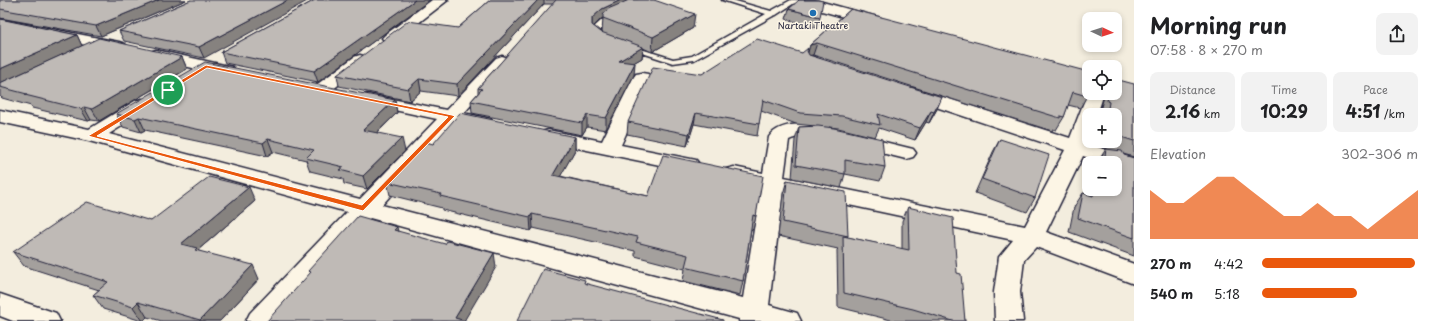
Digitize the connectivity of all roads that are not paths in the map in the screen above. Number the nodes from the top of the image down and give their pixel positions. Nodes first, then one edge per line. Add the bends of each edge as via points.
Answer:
1 (441, 0) edge
2 (725, 0) edge
3 (797, 0) edge
4 (624, 12) edge
5 (774, 14) junction
6 (0, 23) edge
7 (890, 25) edge
8 (124, 34) edge
9 (612, 42) edge
10 (103, 43) junction
11 (626, 46) edge
12 (514, 47) edge
13 (82, 53) edge
14 (227, 55) edge
15 (206, 66) junction
16 (244, 74) edge
17 (642, 78) dead end
18 (186, 79) edge
19 (896, 88) edge
20 (152, 99) edge
21 (1093, 100) edge
22 (0, 116) edge
23 (452, 116) junction
24 (504, 127) edge
25 (527, 132) edge
26 (92, 136) junction
27 (1077, 147) junction
28 (609, 148) junction
29 (906, 153) dead end
30 (1134, 166) edge
31 (774, 182) junction
32 (363, 208) junction
33 (1032, 236) junction
34 (1134, 274) edge
35 (0, 305) edge
36 (754, 317) edge
37 (46, 321) edge
38 (260, 321) edge
39 (787, 321) edge
40 (1008, 321) edge

1 - 23 street via 375,50 313,88
2 - 5 lane
3 - 5 lane
3 - 7 main road
4 - 9 lane via 604,21 597,28 597,34
5 - 11 lane via 694,58 673,61
6 - 10 street
8 - 10 street
10 - 13 street
10 - 15 street
12 - 23 street
14 - 15 street
15 - 16 street
15 - 18 street
17 - 28 street
19 - 27 street
20 - 26 street
21 - 27 street
22 - 26 street
23 - 24 street
23 - 32 street
25 - 28 street
26 - 32 street
27 - 30 street
27 - 33 street
28 - 31 street
29 - 31 street via 823,132 782,135 779,137
31 - 33 street
31 - 36 street
32 - 36 street
32 - 38 street
33 - 34 street
33 - 40 street via 1012,257 1007,292
35 - 37 street
36 - 39 street

